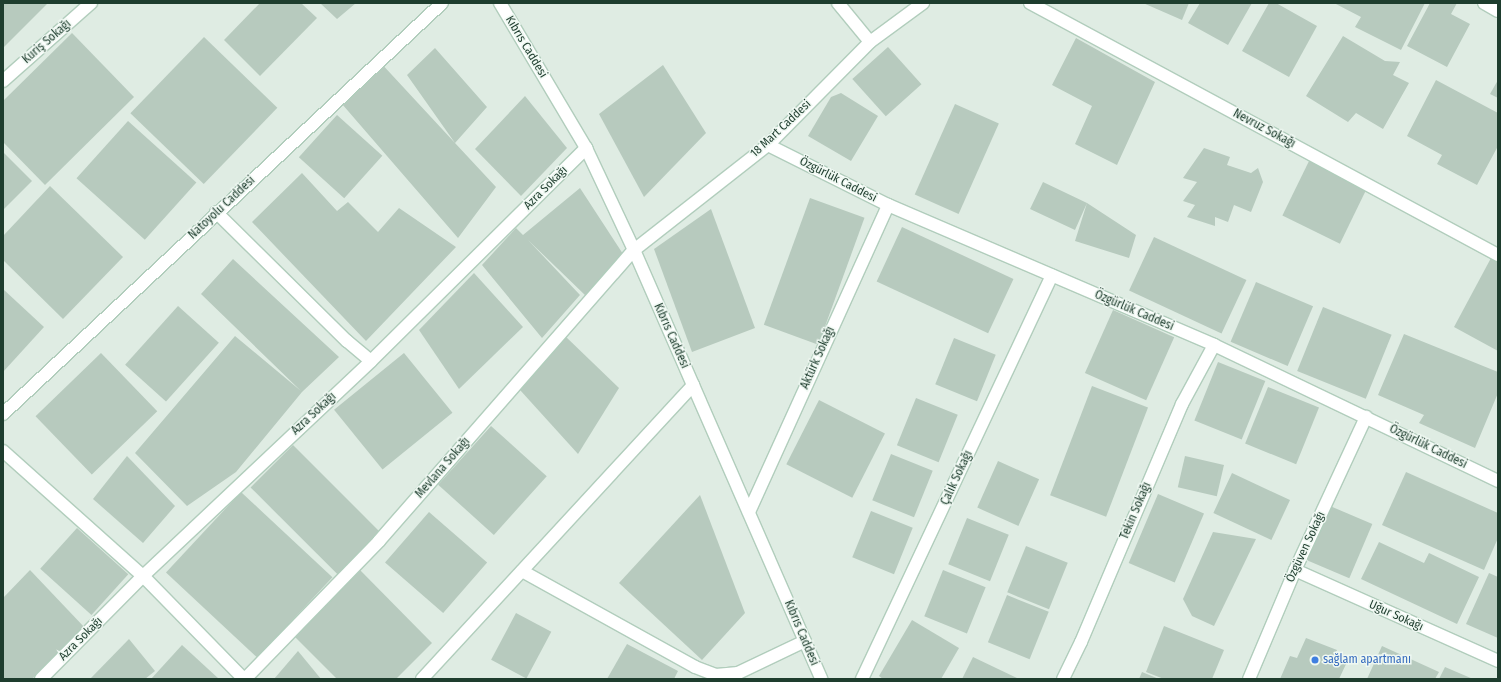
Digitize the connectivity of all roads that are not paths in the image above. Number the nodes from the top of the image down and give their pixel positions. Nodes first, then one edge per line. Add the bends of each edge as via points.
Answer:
1 (91, 3) edge
2 (442, 3) edge
3 (500, 3) edge
4 (838, 3) edge
5 (924, 3) edge
6 (1030, 3) edge
7 (1484, 3) edge
8 (1498, 11) edge
9 (870, 42) junction
10 (3, 81) edge
11 (768, 145) junction
12 (586, 148) junction
13 (888, 205) junction
14 (216, 212) junction
15 (634, 250) junction
16 (1498, 255) edge
17 (1052, 276) junction
18 (1214, 345) junction
19 (371, 361) junction
20 (693, 384) junction
21 (3, 414) edge
22 (1366, 417) junction
23 (3, 450) edge
24 (1498, 481) edge
25 (749, 512) junction
26 (1295, 570) junction
27 (522, 572) junction
28 (143, 576) junction
29 (805, 641) junction
30 (1498, 661) edge
31 (41, 679) edge
32 (245, 679) edge
33 (422, 679) edge
34 (821, 679) edge
35 (862, 679) edge
36 (1063, 679) edge
37 (1249, 679) edge

1 - 10 street, Kuriş Sokağı
2 - 14 street, Natoyolu Caddesi
3 - 12 street, Kıbrıs Caddesi
4 - 9 street
5 - 9 street, 18 Mart Caddesi
6 - 16 street, Nevruz Sokağı
7 - 8 street
9 - 11 street, 18 Mart Caddesi
11 - 13 street, Özgürlük Caddesi
11 - 15 street, 18 Mart Caddesi
12 - 15 street, Kıbrıs Caddesi
12 - 19 street, Azra Sokağı
13 - 17 street, Özgürlük Caddesi
13 - 25 street, Aktürk Sokağı
14 - 19 street via 347,341
14 - 21 street, Natoyolu Caddesi
15 - 20 street, Kıbrıs Caddesi
15 - 32 street, Mevlana Sokağı via 379,541
17 - 18 street, Özgürlük Caddesi
17 - 35 street, Çalık Sokağı
18 - 22 street, Özgürlük Caddesi
18 - 36 street, Tekin Sokağı via 1182,404
19 - 28 street, Azra Sokağı
20 - 25 street, Kıbrıs Caddesi
20 - 27 street
22 - 24 street, Özgürlük Caddesi
22 - 26 street, Özgüven Sokağı
23 - 28 street
25 - 29 street, Kıbrıs Caddesi
26 - 30 street, Uğur Sokağı
26 - 37 street, Özgüven Sokağı
27 - 29 street via 695,667 716,675 738,673
27 - 33 street
28 - 31 street, Azra Sokağı
28 - 32 street
29 - 34 street, Kıbrıs Caddesi

